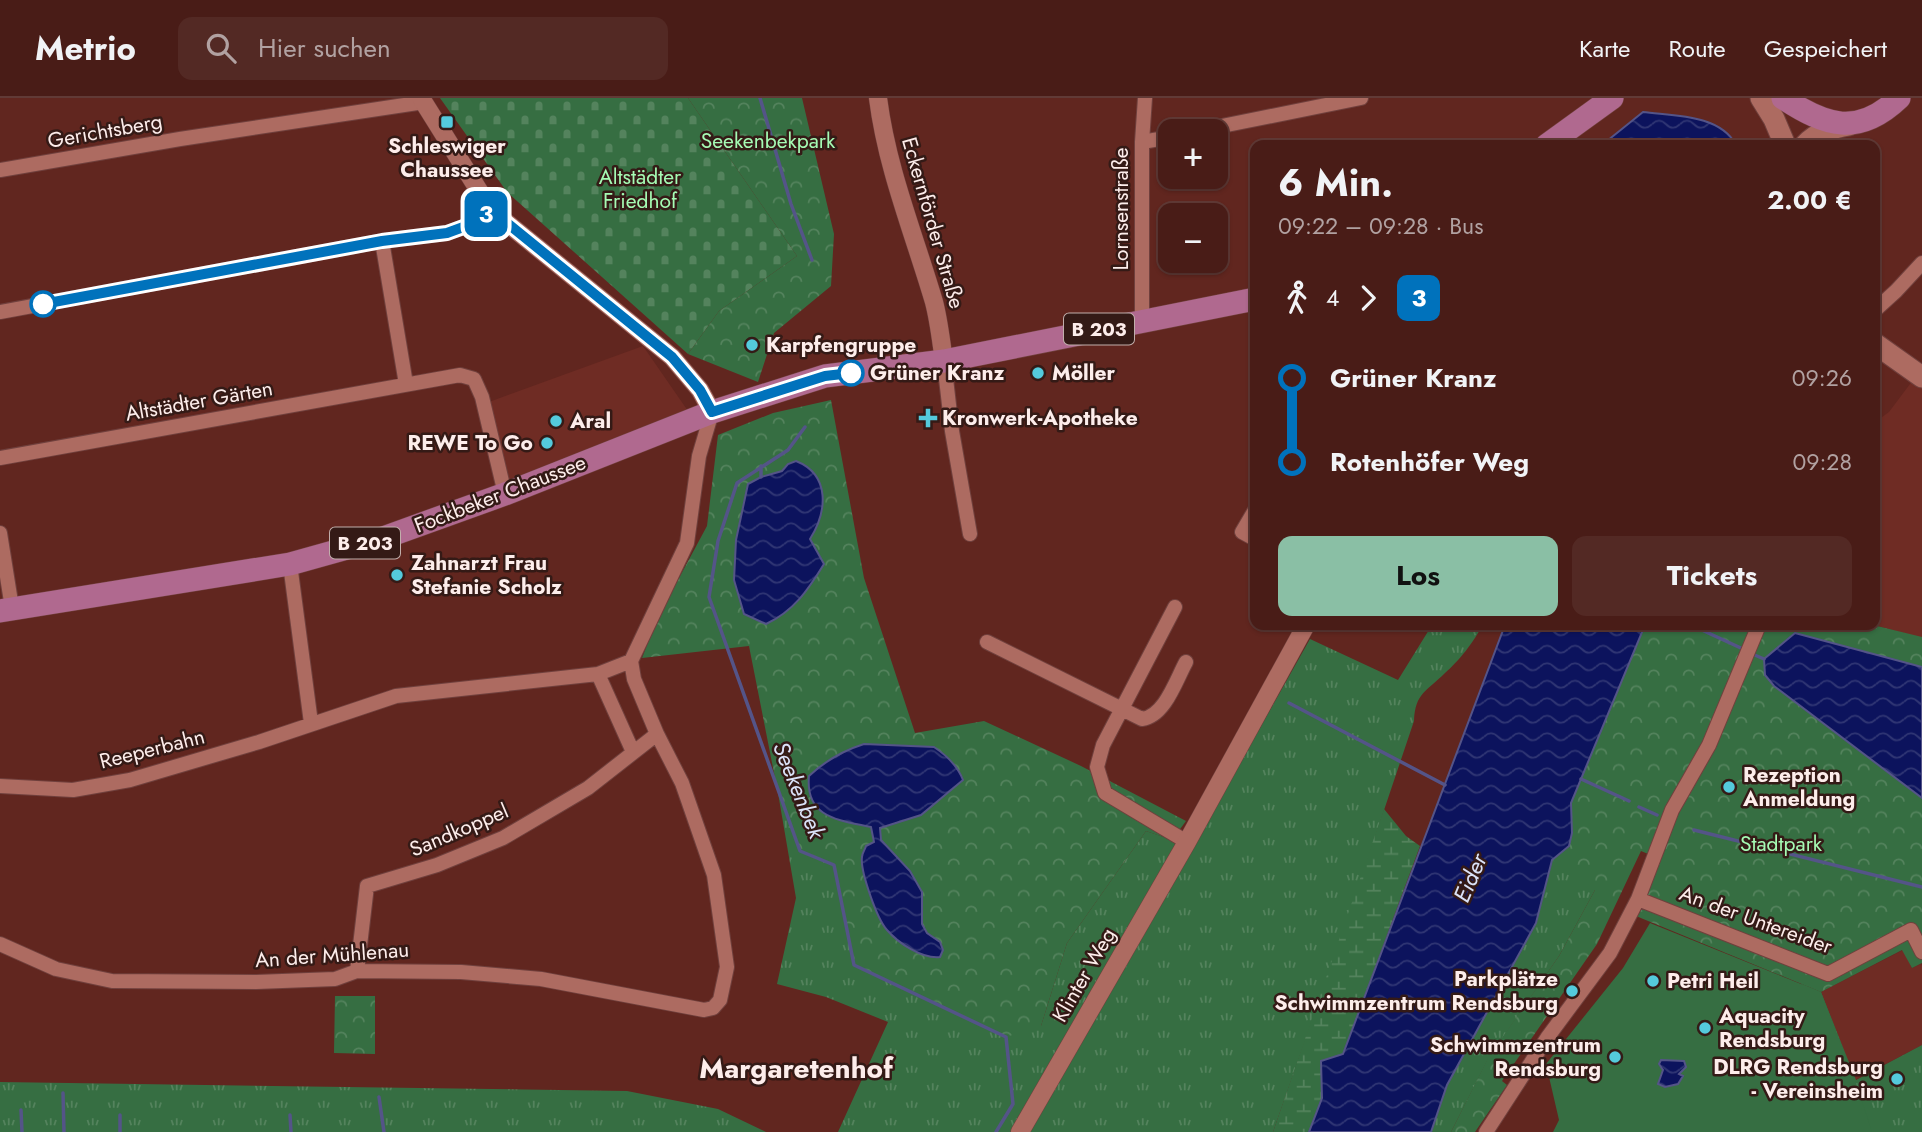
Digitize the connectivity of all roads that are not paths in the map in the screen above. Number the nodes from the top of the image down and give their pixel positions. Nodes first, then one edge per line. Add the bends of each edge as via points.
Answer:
1 (878, 98) edge
2 (1145, 98) edge
3 (1361, 98) edge
4 (1612, 98) edge
5 (1760, 98) edge
6 (1783, 98) edge
7 (1899, 98) edge
8 (423, 100) edge
9 (1866, 121) junction
10 (1228, 125) edge
11 (1158, 139) edge
12 (1554, 140) edge
13 (1783, 140) edge
14 (1810, 140) edge
15 (1142, 142) junction
16 (0, 170) edge
17 (491, 210) junction
18 (382, 241) junction
19 (1922, 262) edge
20 (1250, 300) edge
21 (1880, 306) edge
22 (0, 312) edge
23 (1142, 321) junction
24 (1880, 347) edge
25 (944, 361) junction
26 (1922, 377) edge
27 (406, 384) junction
28 (712, 412) junction
29 (0, 458) edge
30 (505, 494) junction
31 (1250, 518) edge
32 (0, 533) edge
33 (970, 534) dead end
34 (1250, 536) edge
35 (290, 564) junction
36 (1175, 607) dead end
37 (6, 610) edge
38 (1303, 630) edge
39 (1757, 630) edge
40 (987, 642) dead end
41 (631, 661) junction
42 (1186, 662) dead end
43 (598, 674) junction
44 (1120, 709) junction
45 (311, 723) junction
46 (657, 734) junction
47 (633, 752) junction
48 (0, 786) edge
49 (1187, 842) junction
50 (1638, 899) junction
51 (0, 944) edge
52 (1922, 952) edge
53 (357, 971) junction
54 (1020, 1132) edge
55 (1486, 1132) edge

1 - 25 street, Eckernförder Straße via 906,223 934,304
2 - 15 street, Lornsenstraße
3 - 10 street
4 - 12 main road
5 - 13 main road
6 - 9 main road via 1811,116 1834,122
6 - 13 main road
7 - 9 main road
8 - 16 street, Gerichtsberg
8 - 17 street
9 - 14 main road via 1827,130
11 - 15 street
15 - 23 street, Lornsenstraße
17 - 18 street via 477,222 447,233
17 - 28 street via 672,357
18 - 22 street
18 - 27 street
19 - 21 street
20 - 23 main road, B 203
23 - 25 main road, B 203
24 - 26 main road
25 - 28 main road, Fockbeker Chaussee / B 203 via 825,376
25 - 33 street
27 - 29 street, Altstädter Gärten
27 - 30 street, Altstädter Gärten via 460,375 474,379
28 - 30 main road, Fockbeker Chaussee / B 203
28 - 41 street via 699,456 687,543
30 - 35 main road, Fockbeker Chaussee / B 203 via 383,538
31 - 34 street via 1242,532
32 - 37 street
35 - 37 main road, Fockbeker Chaussee / B 203
35 - 45 street
36 - 44 street
38 - 49 street, Klinter Weg
39 - 50 street via 1709,745 1672,810
40 - 44 street
41 - 43 street, Reeperbahn
41 - 46 street
42 - 44 street via 1155,714 1142,719
43 - 45 street, Reeperbahn via 396,696
43 - 47 street
44 - 49 street via 1097,767 1105,793
45 - 48 street, Reeperbahn via 130,780 73,790
46 - 47 street, Sandkoppel
46 - 53 street, An der Mühlenau via 682,783 714,875 727,967 720,1000 713,1008 541,979
47 - 53 street, Sandkoppel via 588,788 503,838 367,886
49 - 54 street, Klinter Weg
50 - 52 street, An der Untereider via 1828,974 1910,930
50 - 55 street via 1610,953 1546,1038
51 - 53 street, An der Mühlenau via 55,969 112,981 335,979

